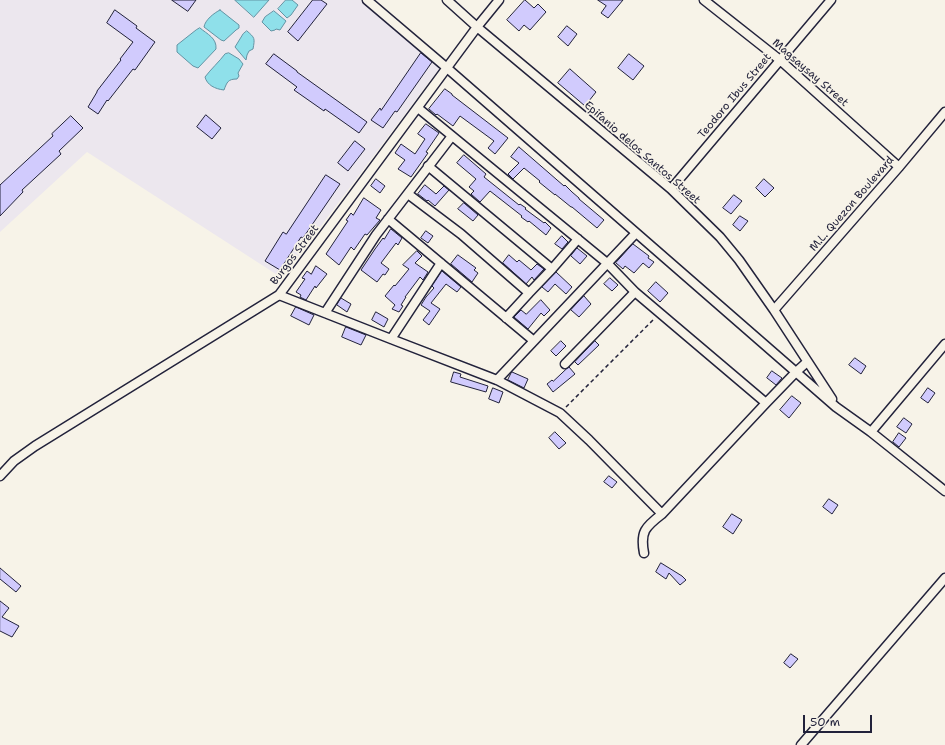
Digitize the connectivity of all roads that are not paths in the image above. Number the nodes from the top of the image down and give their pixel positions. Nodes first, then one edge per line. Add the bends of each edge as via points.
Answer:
1 (367, 0) edge
2 (447, 0) edge
3 (499, 0) edge
4 (704, 0) edge
5 (831, 0) edge
6 (477, 27) junction
7 (780, 60) junction
8 (447, 68) junction
9 (418, 108) junction
10 (945, 112) edge
11 (452, 136) junction
12 (428, 166) junction
13 (899, 167) junction
14 (671, 189) junction
15 (408, 194) junction
16 (388, 219) junction
17 (636, 232) junction
18 (578, 239) junction
19 (441, 263) junction
20 (607, 263) junction
21 (552, 269) junction
22 (635, 292) junction
23 (529, 293) junction
24 (279, 295) junction
25 (774, 310) junction
26 (325, 313) junction
27 (506, 318) junction
28 (391, 339) junction
29 (534, 341) junction
30 (945, 344) edge
31 (807, 362) junction
32 (565, 364) dead end
33 (796, 372) junction
34 (497, 380) junction
35 (766, 403) junction
36 (836, 407) junction
37 (871, 432) junction
38 (0, 476) edge
39 (945, 491) edge
40 (662, 514) junction
41 (644, 553) dead end
42 (945, 578) edge
43 (801, 745) edge

1 - 8 street
2 - 6 street, Epifanio delos Santos Street
3 - 6 street, Burgos Street
4 - 7 street, Magsaysay Street
5 - 7 street, Teodoro Ibus Street
6 - 8 street, Burgos Street
6 - 14 street, Epifanio delos Santos Street
7 - 13 street, Magsaysay Street
7 - 14 street, Teodoro Ibus Street
8 - 9 street, Burgos Street
8 - 17 street
9 - 11 street
9 - 24 street, Burgos Street
10 - 13 street, M.L. Quezon Boulevard
11 - 12 street
11 - 18 street
12 - 15 street
12 - 21 street
13 - 25 street, M.L. Quezon Boulevard
14 - 25 street, Epifanio delos Santos Street via 720,237
15 - 16 street
15 - 23 street via 456,230
16 - 19 street
16 - 26 street
17 - 20 street
17 - 33 street
18 - 20 street
18 - 21 street
19 - 27 street
19 - 28 street
20 - 22 street
20 - 29 street
21 - 23 street
22 - 32 street
22 - 35 street
23 - 27 street
24 - 26 street
24 - 38 street, Burgos Street via 35,446 14,461
25 - 31 street, Epifanio delos Santos Street
26 - 28 street
27 - 29 street
28 - 34 street
29 - 34 street
30 - 37 street
31 - 33 street
31 - 36 street, Epifanio delos Santos Street
33 - 35 street
33 - 36 street
34 - 40 street via 560,413
35 - 40 street
36 - 37 street
37 - 39 street
40 - 41 street via 645,530 642,537
42 - 43 street

